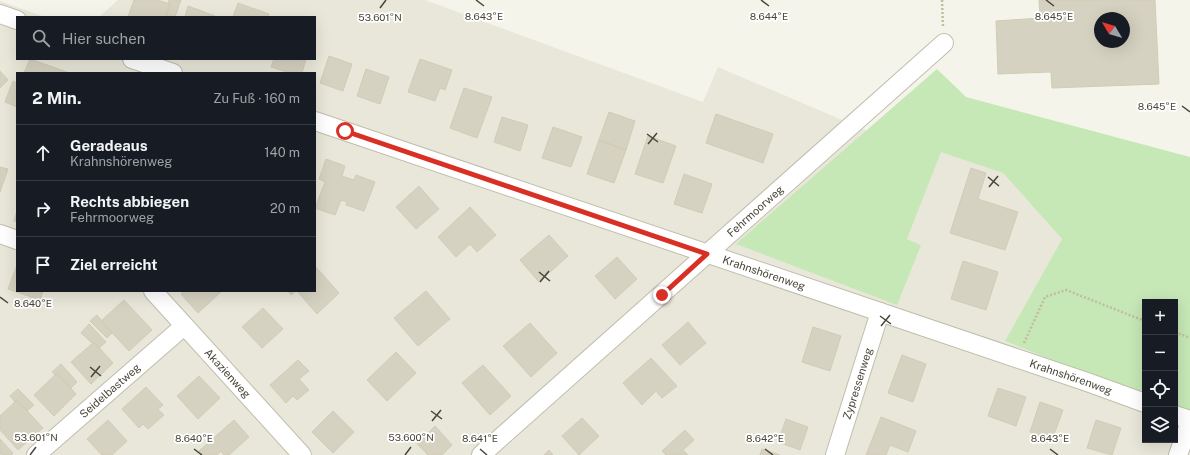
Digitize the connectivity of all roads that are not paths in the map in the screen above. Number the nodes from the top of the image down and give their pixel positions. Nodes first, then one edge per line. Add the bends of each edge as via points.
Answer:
1 (0, 14) edge
2 (16, 20) edge
3 (944, 43) road end
4 (135, 60) edge
5 (170, 72) edge
6 (316, 121) edge
7 (0, 234) edge
8 (16, 240) edge
9 (707, 254) junction
10 (153, 292) edge
11 (880, 312) junction
12 (184, 326) junction
13 (1142, 403) edge
14 (1178, 416) edge
15 (1190, 421) edge
16 (36, 455) edge
17 (302, 455) edge
18 (481, 455) edge
19 (834, 455) edge
20 (1178, 455) edge

1 - 2 street
3 - 9 street, Fehrmoorweg
4 - 5 street
6 - 9 street, Krahnshörenweg
7 - 8 street
9 - 11 street, Krahnshörenweg
9 - 18 street, Fehrmoorweg
10 - 12 street, Akazienweg
11 - 13 street, Krahnshörenweg
11 - 19 street, Zypressenweg
12 - 16 street, Seidelbastweg
12 - 17 street, Akazienweg
14 - 15 street
15 - 20 street

